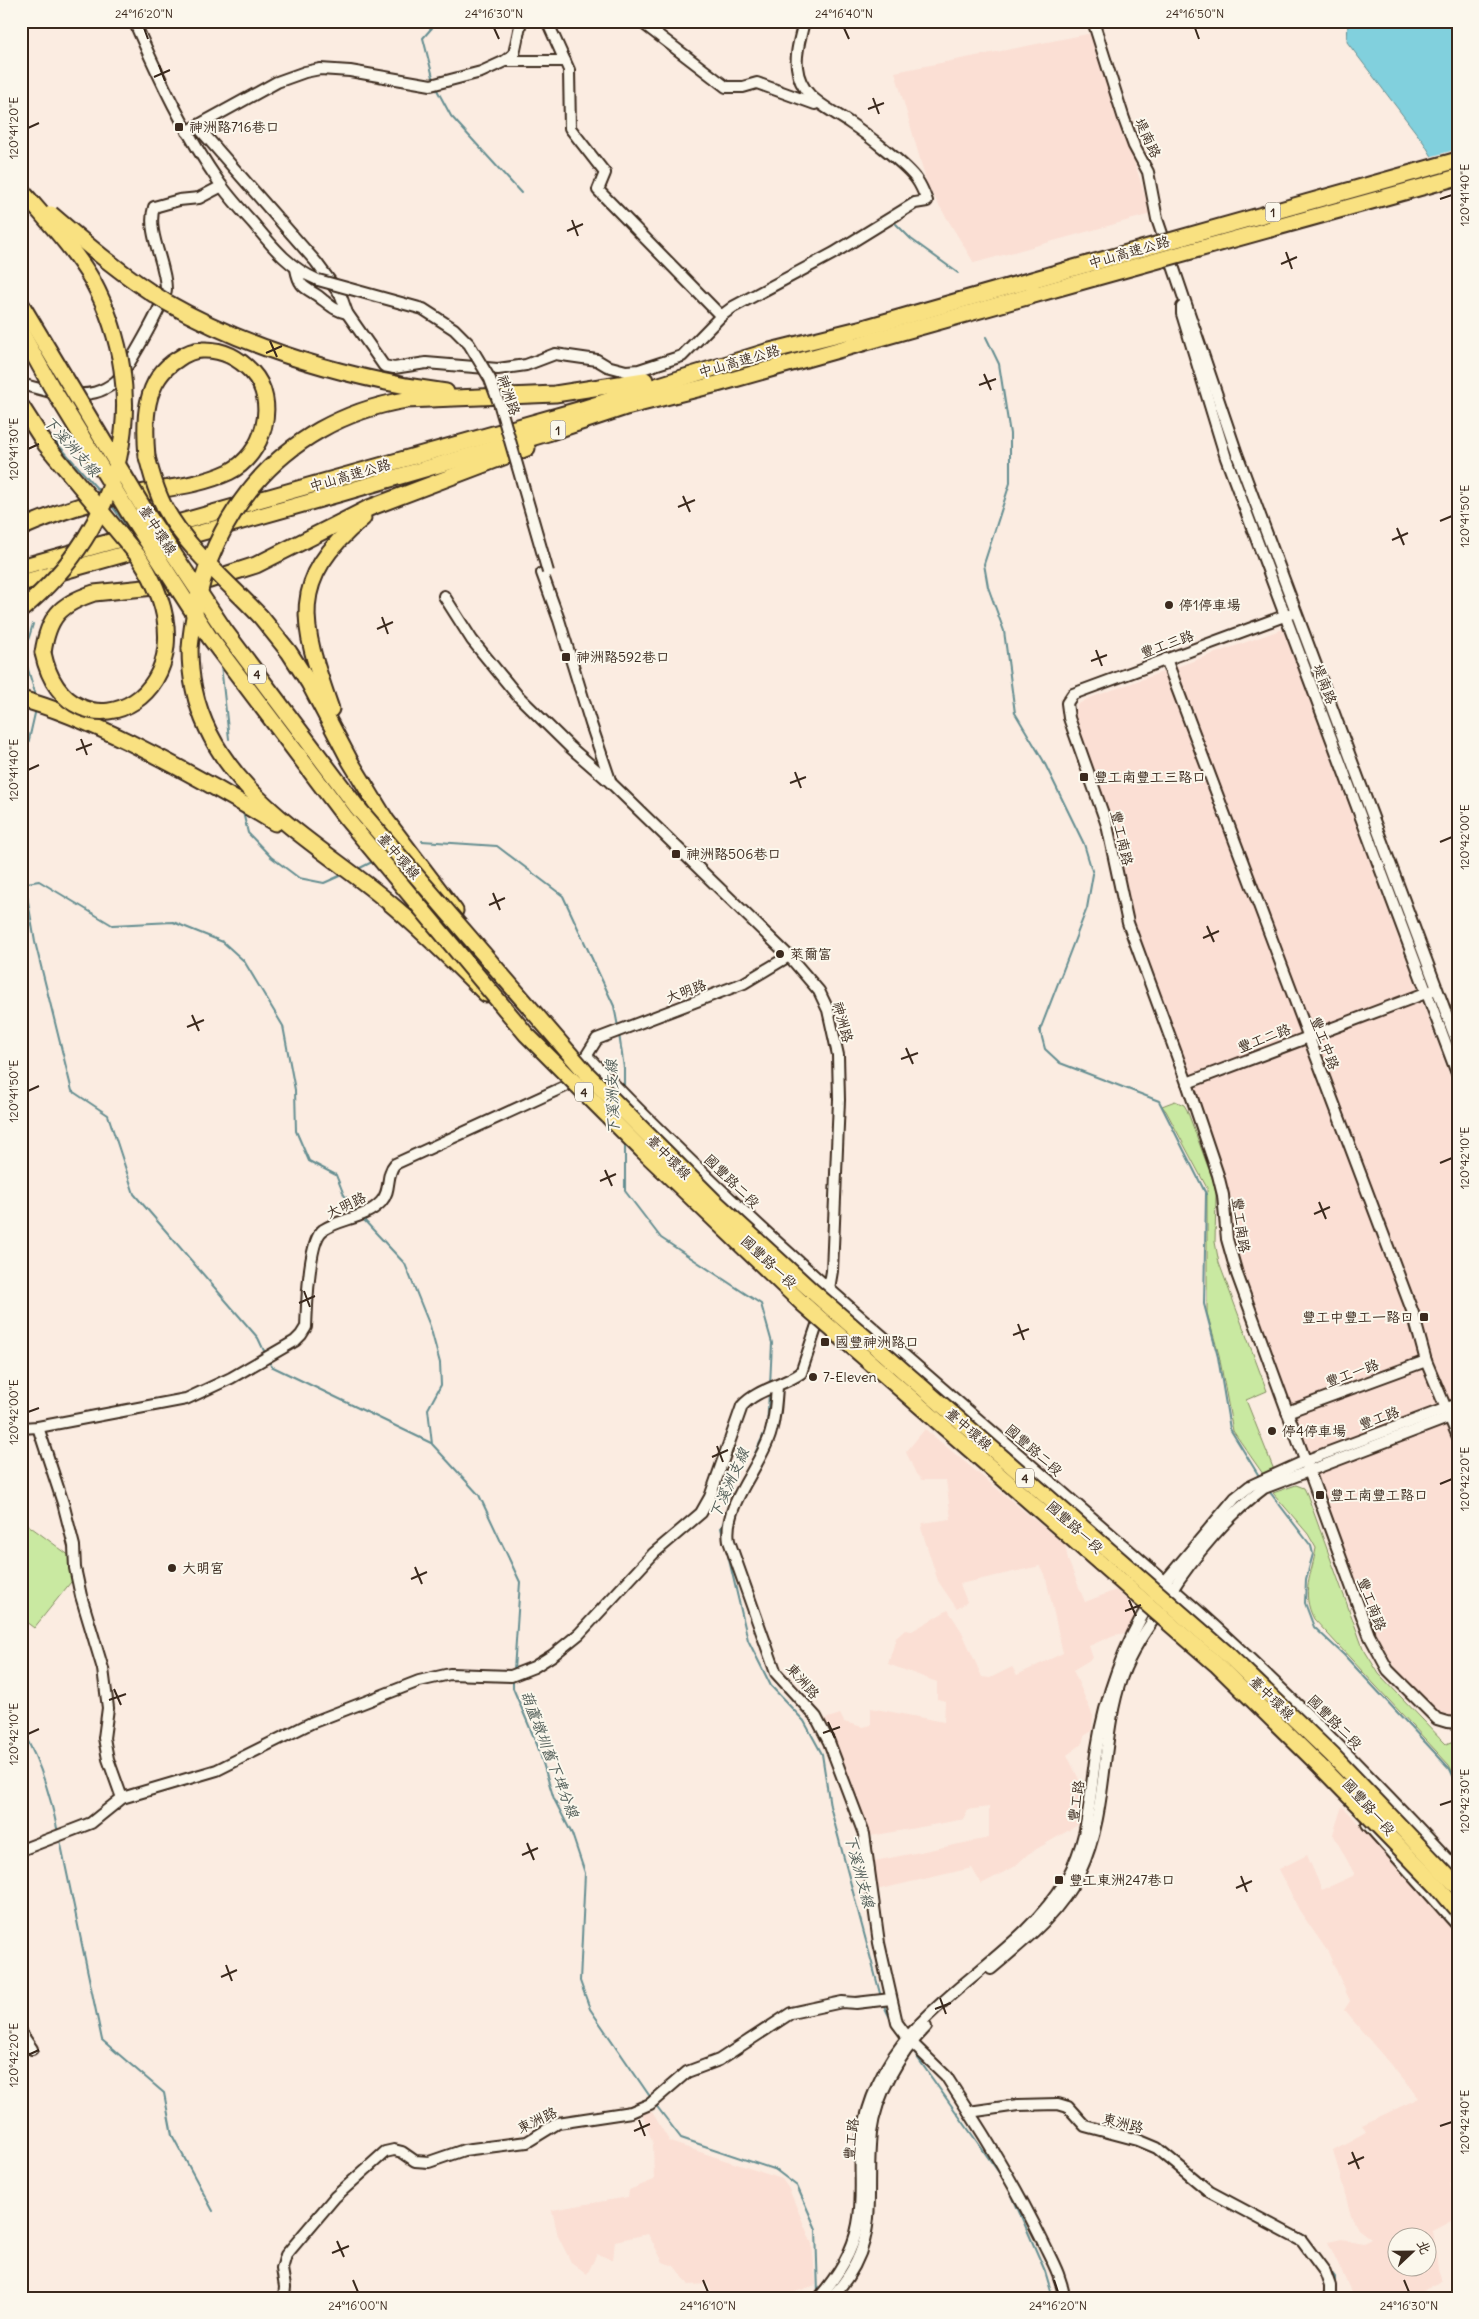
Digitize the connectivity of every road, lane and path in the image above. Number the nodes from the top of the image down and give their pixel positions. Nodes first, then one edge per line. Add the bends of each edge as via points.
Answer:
1 (134, 21) edge
2 (521, 21) edge
3 (547, 21) edge
4 (640, 21) edge
5 (804, 21) edge
6 (1093, 21) edge
7 (505, 61) junction
8 (565, 61) junction
9 (824, 107) junction
10 (192, 129) junction
11 (1458, 160) edge
12 (1458, 176) edge
13 (222, 186) junction
14 (21, 188) edge
15 (296, 268) junction
16 (1091, 271) junction
17 (1183, 296) junction
18 (21, 304) edge
19 (347, 313) junction
20 (721, 316) junction
21 (21, 332) edge
22 (766, 352) junction
23 (21, 384) edge
24 (406, 393) junction
25 (21, 406) edge
26 (626, 407) junction
27 (397, 499) junction
28 (21, 528) edge
29 (21, 567) edge
30 (21, 583) edge
31 (444, 596) dead end
32 (21, 610) edge
33 (1295, 612) junction
34 (1285, 616) junction
35 (1166, 659) junction
36 (21, 699) edge
37 (1069, 718) joint
38 (611, 783) junction
39 (386, 820) junction
40 (354, 874) junction
41 (789, 956) junction
42 (1437, 989) junction
43 (1426, 993) junction
44 (534, 1014) junction
45 (526, 1034) junction
46 (1307, 1036) junction
47 (1458, 1045) edge
48 (587, 1056) junction
49 (1458, 1076) edge
50 (1187, 1083) junction
51 (568, 1085) junction
52 (829, 1289) junction
53 (817, 1324) junction
54 (1426, 1361) junction
55 (777, 1386) junction
56 (1458, 1404) edge
57 (1287, 1412) junction
58 (1451, 1413) edge
59 (38, 1427) junction
60 (21, 1428) edge
61 (1458, 1437) edge
62 (1307, 1466) junction
63 (1265, 1482) junction
64 (1165, 1581) junction
65 (1173, 1588) junction
66 (1146, 1609) junction
67 (1155, 1616) junction
68 (1458, 1723) edge
69 (122, 1798) junction
70 (21, 1850) edge
71 (1458, 1870) edge
72 (1458, 1887) edge
73 (1458, 1911) edge
74 (1458, 1926) edge
75 (891, 1999) junction
76 (21, 2034) edge
77 (909, 2040) junction
78 (32, 2049) dead end
79 (969, 2112) junction
80 (829, 2293) edge
81 (284, 2298) edge
82 (819, 2298) edge
83 (1064, 2298) edge
84 (1330, 2298) edge

1 - 10 street, 神洲路 via 160,80
2 - 7 street via 514,54
3 - 8 street
4 - 9 street via 726,87 757,83
5 - 9 street via 797,58 800,80 806,93
6 - 17 street, 堤南路 via 1124,119 1148,172 1157,219
7 - 8 street
7 - 10 street via 481,72 430,85 350,71 320,70 298,74 277,82
8 - 20 street via 569,70 570,128 605,173 598,190
9 - 20 street via 851,124 916,178 927,201 915,203
10 - 13 street, 神洲路
10 - 19 street via 316,262 341,296
11 - 16 highway, 中山高速公路 / 1, bridge
12 - 16 highway, 中山高速公路 / 1, bridge
13 - 15 street, 神洲路 via 278,253
13 - 23 street via 199,198 154,207 154,228 166,292 142,341 117,381 92,395 55,394
14 - 24 highway, bridge via 110,262 165,301 267,350
14 - 32 highway, bridge via 90,277 102,299 119,349 125,423 118,464 100,515 68,563
15 - 19 street via 300,282 308,292 322,298 334,309
15 - 38 street, 神洲路, bridge via 318,280 422,310 454,329 481,361 500,406 559,620
16 - 22 highway, 中山高速公路 / 1
16 - 26 highway, 中山高速公路 / 1 via 716,384
17 - 33 street, 堤南路
17 - 34 street, 堤南路 via 1182,314 1211,412
18 - 44 highway, 臺中環線 / 4, bridge via 149,517 225,631 357,807
19 - 20 street via 384,366 394,368 426,363 498,369 554,354 597,360 626,371 682,356
21 - 45 highway, 臺中環線 / 4, bridge via 127,510 210,638 345,816
22 - 24 highway via 622,385 555,394 518,397
22 - 29 highway, 中山高速公路 / 1 via 582,408
24 - 40 highway, bridge via 330,424 298,444 246,492 215,547 198,596 191,635 194,690 219,753 251,792 271,810
25 - 27 highway, bridge via 58,461 139,557 150,574 165,613 167,639 160,674 149,690 123,708 97,710 72,702 62,694 46,668 43,653 45,637 56,614 66,605 94,593 202,581 256,565 369,508
26 - 27 highway
26 - 30 highway, 中山高速公路 / 1 via 370,485
27 - 39 highway via 364,517 325,555 313,579 305,614 313,656 337,726
28 - 39 highway, bridge via 78,506 131,494 203,482 231,471 255,447 266,415 264,395 256,376 243,362 229,353 197,350 172,362 163,372 146,406 144,428 155,487 165,509 188,541 261,617 289,652
31 - 38 street via 472,640 517,695
33 - 34 street, 豐工三路
33 - 42 street, 堤南路
34 - 35 street, 豐工三路
34 - 43 street, 堤南路
35 - 37 street, 豐工三路 via 1073,694 1067,703
35 - 46 street, 豐工中路
36 - 40 highway via 85,721 173,764 222,790
37 - 50 street, 豐工南路 via 1107,825 1128,923
38 - 41 street, 神洲路
39 - 44 highway, bridge
40 - 45 highway, bridge via 387,901
41 - 48 street, 大明路 via 744,983 597,1039
41 - 52 street, 神洲路 via 819,991 832,1026 838,1056 839,1127
42 - 43 street, 豐工二路
42 - 47 street, 堤南路
43 - 46 street, 豐工二路
43 - 49 street, 堤南路
44 - 72 highway, 臺中環線 / 4, bridge via 587,1074 714,1201 1226,1653 1332,1755
45 - 73 highway, 臺中環線 / 4, bridge via 802,1303 1216,1664 1320,1766
46 - 50 street, 豐工二路
46 - 54 street, 豐工中路 via 1413,1313
48 - 51 street, 大明路
48 - 52 street, 國豐路二段 via 753,1220
50 - 57 street, 豐工南路 via 1223,1196 1230,1253
51 - 53 street, 國豐路一段 via 757,1270
51 - 59 street, 大明路 via 395,1164 390,1170 388,1191 379,1204 364,1215 322,1231 314,1243 306,1327 295,1341 231,1378 186,1399
52 - 53 street, 神洲路
52 - 64 street, 國豐路二段
53 - 55 street, 神洲路 via 801,1373
53 - 66 street, 國豐路一段
54 - 57 street, 豐工一路
54 - 58 street, 豐工中路
55 - 69 street, 神洲路 via 749,1399 739,1410 710,1497 701,1513 654,1553 579,1634 547,1659 516,1675 450,1674 419,1682 324,1718 217,1770
55 - 75 street, 東洲路 via 776,1414 770,1437 729,1519 730,1541 776,1673 816,1717 829,1742 864,1834 879,1943
56 - 58 street, 豐工路
57 - 62 street, 豐工南路
58 - 61 street, 豐工中路
58 - 62 street, 豐工路
59 - 60 street, 大明路
59 - 69 street via 66,1512 81,1596 103,1669 108,1708 104,1738
62 - 63 street, 豐工路
62 - 68 street, 豐工南路 via 1379,1656 1388,1670 1437,1719
63 - 64 street, 豐工路 via 1235,1498
63 - 65 street, 豐工路 via 1226,1522
64 - 65 street, 國豐路二段
64 - 66 street, 豐工路
65 - 67 street, 豐工路
65 - 71 street, 國豐路二段 via 1348,1753
66 - 67 street, 國豐路一段
66 - 77 street, 豐工路 via 1126,1649 1106,1705 1097,1748 1089,1818 1078,1855 1066,1879 1050,1904 1026,1930 950,1995
67 - 74 street, 國豐路一段 via 1329,1783
67 - 77 street, 豐工路 via 1122,1675 1107,1746 1096,1831 1072,1887 1058,1908 1033,1933
69 - 70 street via 91,1823
75 - 77 street, 東洲路 via 897,2023
75 - 81 street, 東洲路 via 842,2002 791,2014 719,2060 687,2072 653,2101 626,2114 558,2123 522,2144 464,2150 429,2162 415,2161 394,2150 385,2152 335,2197 286,2255 282,2269
76 - 78 street
77 - 79 street, 東洲路 via 946,2076
77 - 80 street, 豐工路 via 876,2111 871,2133 869,2218 863,2243 856,2264 842,2285
79 - 83 street via 1019,2194 1058,2274
79 - 84 street, 東洲路 via 1018,2105 1058,2104 1068,2106 1085,2126 1157,2148 1210,2192 1302,2241 1325,2272
80 - 82 street, 豐工路

